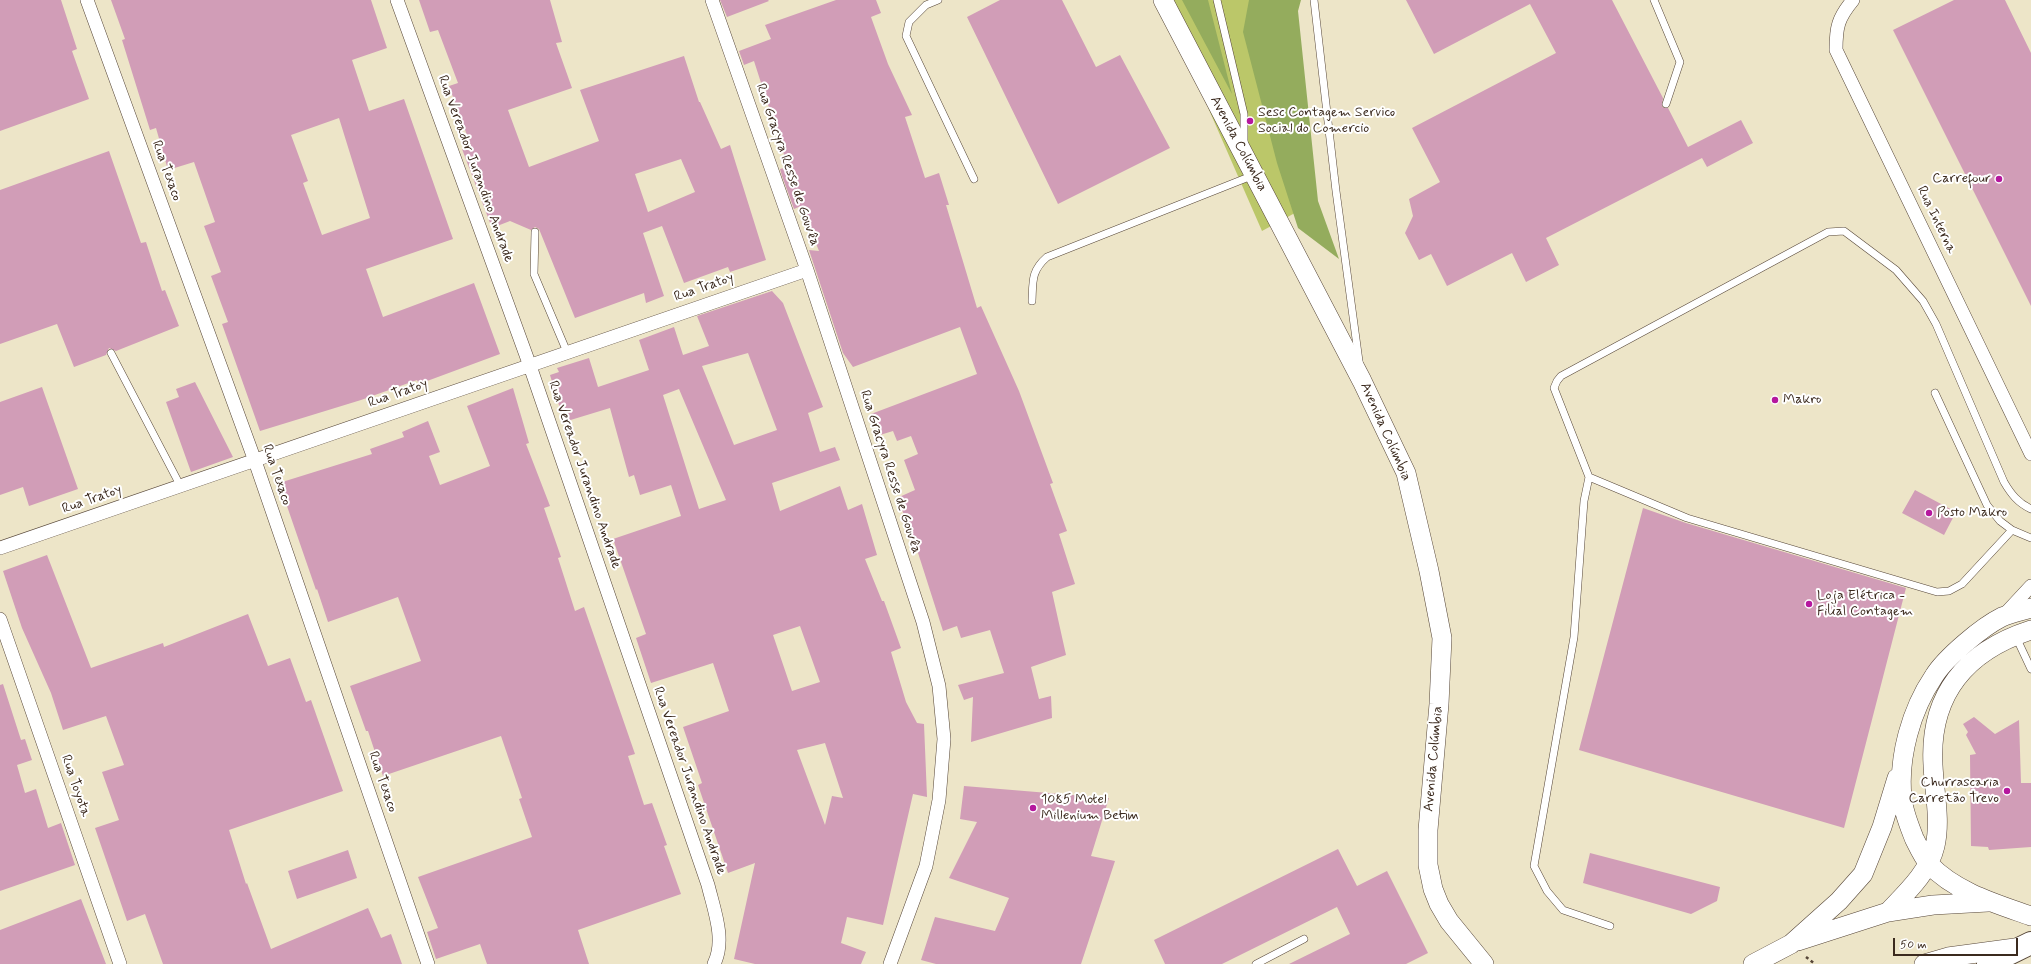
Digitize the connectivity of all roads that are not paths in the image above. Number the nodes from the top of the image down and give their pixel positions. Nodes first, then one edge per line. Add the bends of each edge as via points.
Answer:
1 (87, 0) edge
2 (397, 0) edge
3 (712, 0) edge
4 (938, 0) edge
5 (1163, 0) edge
6 (1217, 0) edge
7 (1314, 0) edge
8 (1654, 0) edge
9 (1853, 0) edge
10 (1666, 104) dead end
11 (1243, 154) junction
12 (1255, 175) junction
13 (974, 179) dead end
14 (535, 232) dead end
15 (807, 270) junction
16 (1032, 301) dead end
17 (567, 352) junction
18 (110, 353) dead end
19 (530, 366) junction
20 (1362, 381) junction
21 (1934, 393) dead end
22 (2031, 454) edge
23 (255, 461) junction
24 (1590, 477) junction
25 (181, 487) junction
26 (2031, 509) edge
27 (2012, 530) junction
28 (2031, 538) edge
29 (0, 548) edge
30 (2031, 586) edge
31 (2031, 608) edge
32 (2002, 617) junction
33 (0, 619) edge
34 (2023, 633) edge
35 (2031, 669) edge
36 (1902, 763) junction
37 (1929, 864) junction
38 (1997, 904) junction
39 (1888, 912) junction
40 (2031, 916) edge
41 (1610, 926) dead end
42 (1304, 939) dead end
43 (1791, 944) junction
44 (2029, 944) edge
45 (120, 964) edge
46 (428, 964) edge
47 (714, 964) edge
48 (890, 964) edge
49 (1256, 964) edge
50 (1484, 964) edge
51 (1753, 964) edge
52 (1924, 964) edge
53 (1988, 964) edge

1 - 23 street, Rua Texaco
2 - 19 street, Rua Vereador Jurandino Andrade
3 - 15 street, Rua Gracyra Resse de Gouvêa
4 - 13 lane via 926,5 909,22 906,36
5 - 11 street, Avenida Colúmbia
6 - 11 lane via 1244,114
7 - 20 lane via 1336,191
8 - 10 lane via 1680,62
9 - 22 street, Rua Interna via 1836,28 1836,50
11 - 12 street, Avenida Colúmbia
12 - 16 lane via 1047,257 1033,274
12 - 20 street, Avenida Colúmbia
14 - 17 lane via 534,274
15 - 17 street, Rua Tratoy
15 - 48 street, Rua Gracyra Resse de Gouvêa via 923,622 939,686 944,739 939,800 926,866
17 - 19 street, Rua Tratoy
18 - 25 lane
19 - 23 street, Rua Tratoy
19 - 47 street, Rua Vereador Jurandino Andrade via 708,885 718,926 718,955
20 - 50 street, Avenida Colúmbia via 1406,473 1442,638 1428,830 1428,865 1433,889 1449,921
21 - 27 lane via 1987,505 2000,521
23 - 25 street, Rua Tratoy
23 - 46 street, Rua Texaco
24 - 26 lane via 1554,388 1561,376 1828,232 1837,230 1844,231 1896,270 1922,301 1936,324 2004,482 2023,506
24 - 27 lane via 1687,518 1937,592 1949,591 1962,584
24 - 41 lane via 1584,501 1574,637 1534,866 1547,891 1563,910
25 - 29 street, Rua Tratoy
27 - 28 lane
30 - 32 street
31 - 32 street
32 - 36 street via 1966,642 1934,676 1914,714
33 - 45 street, Rua Toyota
34 - 35 lane
34 - 37 street via 1978,657 1948,690 1939,710 1934,730 1933,763 1938,828
36 - 37 street via 1902,798 1908,825
36 - 43 street via 1882,827 1863,874 1839,901
37 - 38 street via 1950,881
37 - 39 street
38 - 39 street via 1933,905
38 - 40 street
39 - 43 street
42 - 49 lane
43 - 51 street
44 - 52 street via 1948,957
44 - 53 highway

